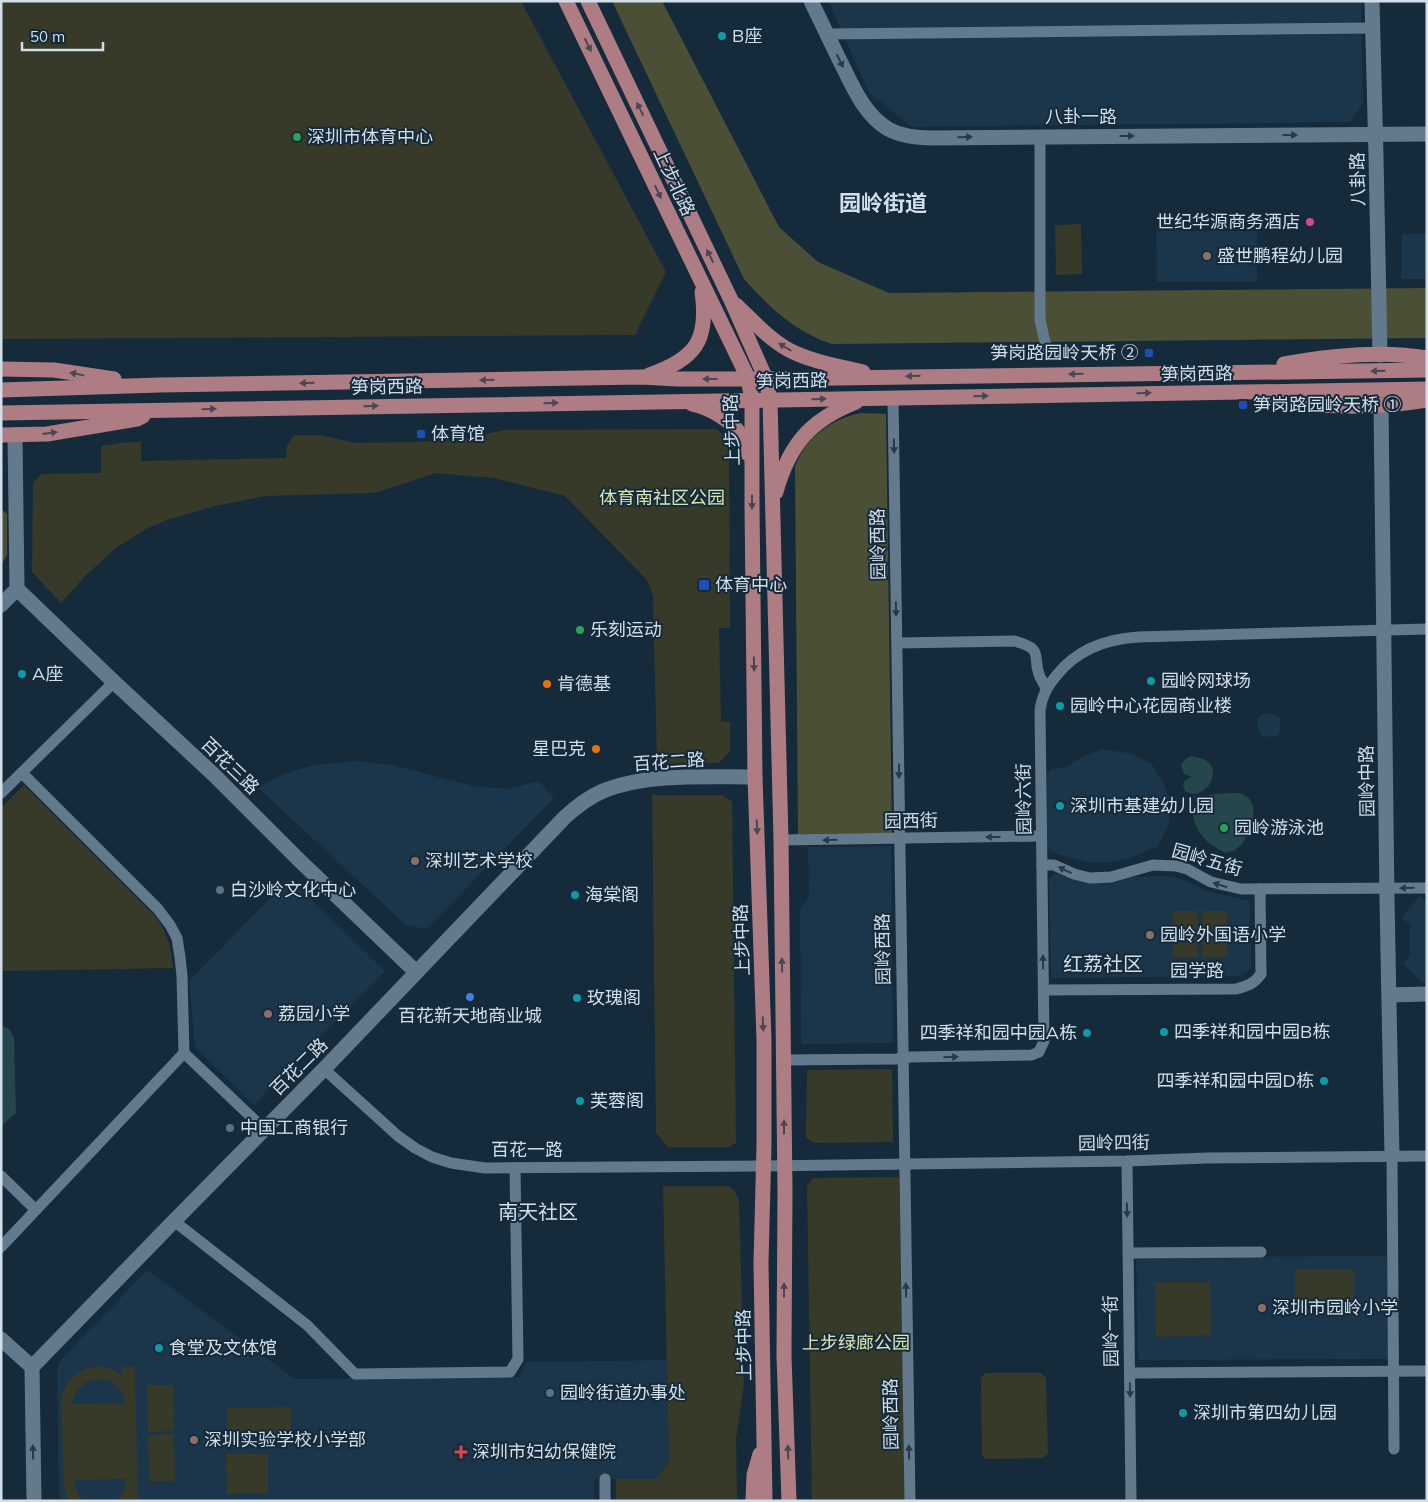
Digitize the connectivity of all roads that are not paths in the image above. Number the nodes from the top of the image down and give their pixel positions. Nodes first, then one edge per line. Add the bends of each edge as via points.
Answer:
1 (566, 1) edge
2 (588, 1) edge
3 (811, 1) edge
4 (1372, 1) edge
5 (1372, 28) junction
6 (827, 34) junction
7 (1376, 134) junction
8 (1427, 134) edge
9 (1040, 136) junction
10 (701, 283) junction
11 (731, 300) junction
12 (1048, 351) dead end
13 (1380, 355) junction
14 (1427, 358) edge
15 (1, 369) edge
16 (1427, 370) edge
17 (1245, 372) junction
18 (882, 376) junction
19 (641, 377) junction
20 (848, 377) junction
21 (748, 378) junction
22 (766, 379) junction
23 (516, 380) junction
24 (160, 385) junction
25 (1427, 389) edge
26 (1, 390) edge
27 (1241, 392) junction
28 (865, 398) junction
29 (893, 398) junction
30 (848, 399) junction
31 (752, 400) junction
32 (770, 400) junction
33 (1427, 400) edge
34 (671, 402) junction
35 (518, 404) junction
36 (1381, 405) junction
37 (158, 410) junction
38 (1, 413) edge
39 (8, 435) edge
40 (752, 474) junction
41 (772, 506) junction
42 (17, 589) junction
43 (1, 605) edge
44 (1427, 629) edge
45 (897, 643) junction
46 (114, 682) junction
47 (1046, 689) junction
48 (22, 773) junction
49 (755, 778) junction
50 (1, 794) edge
51 (1042, 836) junction
52 (900, 839) junction
53 (781, 840) junction
54 (1042, 865) junction
55 (1386, 888) junction
56 (1427, 888) edge
57 (1264, 889) junction
58 (416, 972) junction
59 (1044, 990) junction
60 (1427, 994) edge
61 (1389, 995) junction
62 (184, 1053) junction
63 (902, 1058) junction
64 (783, 1060) junction
65 (324, 1069) junction
66 (264, 1129) junction
67 (1392, 1156) junction
68 (1427, 1156) edge
69 (1127, 1161) junction
70 (904, 1164) junction
71 (764, 1166) junction
72 (784, 1166) junction
73 (515, 1168) junction
74 (1, 1176) edge
75 (36, 1210) junction
76 (174, 1221) junction
77 (1, 1247) edge
78 (1261, 1252) dead end
79 (1128, 1254) junction
80 (1, 1339) edge
81 (32, 1368) junction
82 (1393, 1371) junction
83 (1427, 1371) edge
84 (1136, 1373) dead end
85 (765, 1436) junction
86 (1394, 1449) dead end
87 (605, 1479) dead end
88 (34, 1501) edge
89 (605, 1501) edge
90 (753, 1501) edge
91 (765, 1501) edge
92 (789, 1501) edge
93 (910, 1501) edge
94 (1131, 1501) edge

1 -> 10 main road, 上步北路
11 -> 2 main road, 上步北路
3 - 6 street, 八卦一路
4 - 5 street, 八卦路
5 - 6 street
5 - 7 street, 八卦路
6 -> 9 street, 八卦一路 via 865,108 888,129 917,138
7 - 8 street, 八卦一路
9 -> 7 street, 八卦一路
7 - 13 street, 八卦路
9 - 12 street via 1040,309
10 - 19 main road via 704,322 695,348 664,370
10 - 21 main road, 上步北路
18 -> 11 main road via 806,358 788,350
11 - 22 main road, 上步北路
13 - 14 main road
13 - 17 main road via 1311,359
24 -> 15 main road, 笋岗西路 via 54,370
16 -> 17 main road, 笋岗西路
17 -> 18 main road, 笋岗西路
18 - 20 main road, 笋岗西路
21 -> 19 main road, 笋岗西路
19 - 23 main road, 笋岗西路
20 - 22 main road, 笋岗西路
20 - 30 main road
21 - 22 main road, 笋岗西路
21 - 31 main road, 上步中路
22 - 32 main road
23 -> 24 main road, 笋岗西路
23 - 35 main road
24 - 26 main road, 笋岗西路
25 - 27 main road, 笋岗西路
29 -> 27 main road, 笋岗西路
27 - 36 main road via 1307,404
28 - 29 main road, 笋岗西路
28 - 30 main road, 笋岗西路
28 - 41 main road via 828,414 800,441 785,467
29 -> 45 street, 园岭西路
32 -> 30 main road, 笋岗西路
31 - 32 main road, 笋岗西路
31 - 34 main road, 笋岗西路
31 - 40 main road, 上步中路
32 - 41 main road
33 - 36 main road
35 -> 34 main road, 笋岗西路
34 - 40 main road via 695,405 731,423 745,444
37 -> 35 main road, 笋岗西路
36 - 55 street, 园岭中路
37 - 38 main road, 笋岗西路
39 -> 37 main road, 笋岗西路 via 47,434 137,419
39 - 42 street
40 -> 49 main road, 上步中路
41 - 53 main road
42 - 43 street
42 - 46 street, 百花三路
44 - 47 street, 园岭六街 via 1187,634 1118,639 1084,650 1063,667
45 - 47 street via 1014,641 1028,645 1037,656 1040,677
45 -> 52 street, 园岭西路
46 - 48 street
46 - 58 street, 百花三路
47 - 51 street, 园岭六街 via 1040,710
48 - 50 street
48 - 62 street via 158,909 170,925 180,957
49 - 58 street, 百花二路 via 657,778 596,795 565,817
49 -> 71 main road, 上步中路 via 764,1040
51 -> 52 street, 园西街
51 - 54 street, 园岭六街
52 -> 53 street, 园西街
52 - 63 street, 园岭西路
64 -> 53 main road
57 -> 54 street, 园岭五街 via 1229,887 1176,866 1153,865 1111,877 1090,878 1054,865
59 -> 54 street, 园岭六街
56 -> 55 street, 园岭五街
55 - 57 street, 园岭五街
55 - 61 street, 园岭中路
57 - 59 street, 园学路 via 1261,974 1248,986 1236,989
58 - 65 street, 百花二路
63 -> 59 street, 园岭六街 via 1032,1055 1039,1052 1044,1041
60 - 61 street
61 - 67 street, 园岭中路
62 - 66 street
62 - 75 street
63 - 64 street, 园岭六街
63 - 70 street, 园岭西路
72 -> 64 main road
65 - 66 street, 百花二路
65 - 73 street, 百花一路 via 414,1148 432,1157 471,1167
66 - 76 street, 百花二路
67 - 68 street, 园岭四街
67 - 69 street, 园岭四街
67 - 82 street
69 - 70 street, 园岭四街
69 -> 79 street, 园岭一街
70 - 72 street, 园岭四街
93 -> 70 street, 园岭西路
71 - 72 street, 百花一路
71 - 73 street, 百花一路
71 - 85 main road, 上步中路 via 761,1263
92 -> 72 main road via 784,1356
73 - 76 street via 518,1359 510,1372 355,1374 307,1325
74 - 75 street
75 - 77 street
76 - 81 street, 百花二路
78 - 79 street
79 -> 94 street, 园岭一街
80 - 81 street
88 -> 81 street
82 - 83 street
82 - 84 street
82 - 86 street
85 - 90 main road via 754,1475
85 - 91 main road, 上步中路
87 - 89 street

